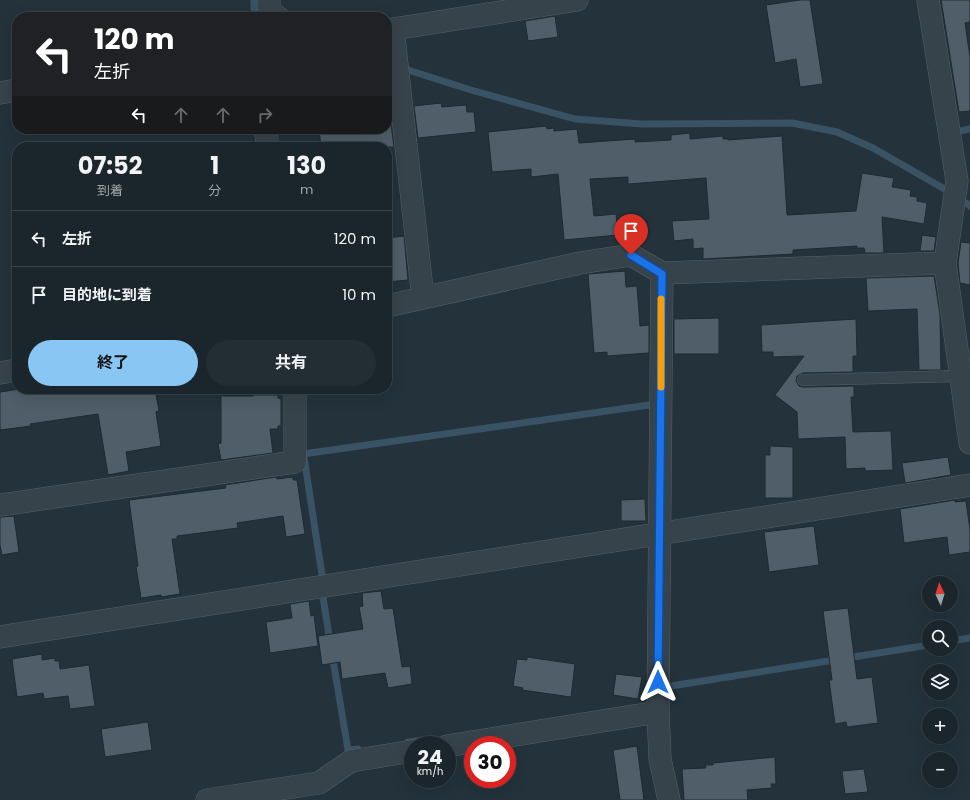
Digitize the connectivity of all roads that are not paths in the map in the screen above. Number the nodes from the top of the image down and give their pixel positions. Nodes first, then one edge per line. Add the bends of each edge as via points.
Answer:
1 (269, 0) edge
2 (577, 0) edge
3 (928, 0) edge
4 (270, 12) edge
5 (392, 29) edge
6 (392, 46) edge
7 (12, 91) edge
8 (0, 93) edge
9 (964, 184) edge
10 (945, 263) junction
11 (662, 274) junction
12 (422, 298) junction
13 (392, 305) edge
14 (12, 371) edge
15 (0, 373) edge
16 (961, 376) junction
17 (803, 380) dead end
18 (295, 394) edge
19 (970, 443) edge
20 (970, 485) edge
21 (0, 505) edge
22 (660, 533) junction
23 (0, 637) edge
24 (658, 712) junction
25 (456, 745) edge
26 (404, 752) edge
27 (207, 800) edge
28 (668, 800) edge

1 - 4 street
2 - 5 street
3 - 9 street
6 - 12 street
7 - 8 street
9 - 10 street
10 - 11 street
10 - 16 street
11 - 12 street via 631,255 580,263
11 - 22 street
12 - 13 street
14 - 15 street
16 - 17 lane
16 - 19 street
18 - 21 street via 295,462
20 - 22 street
22 - 23 street
22 - 24 street
24 - 25 street
24 - 28 street via 660,759
26 - 27 street via 351,761 319,783

